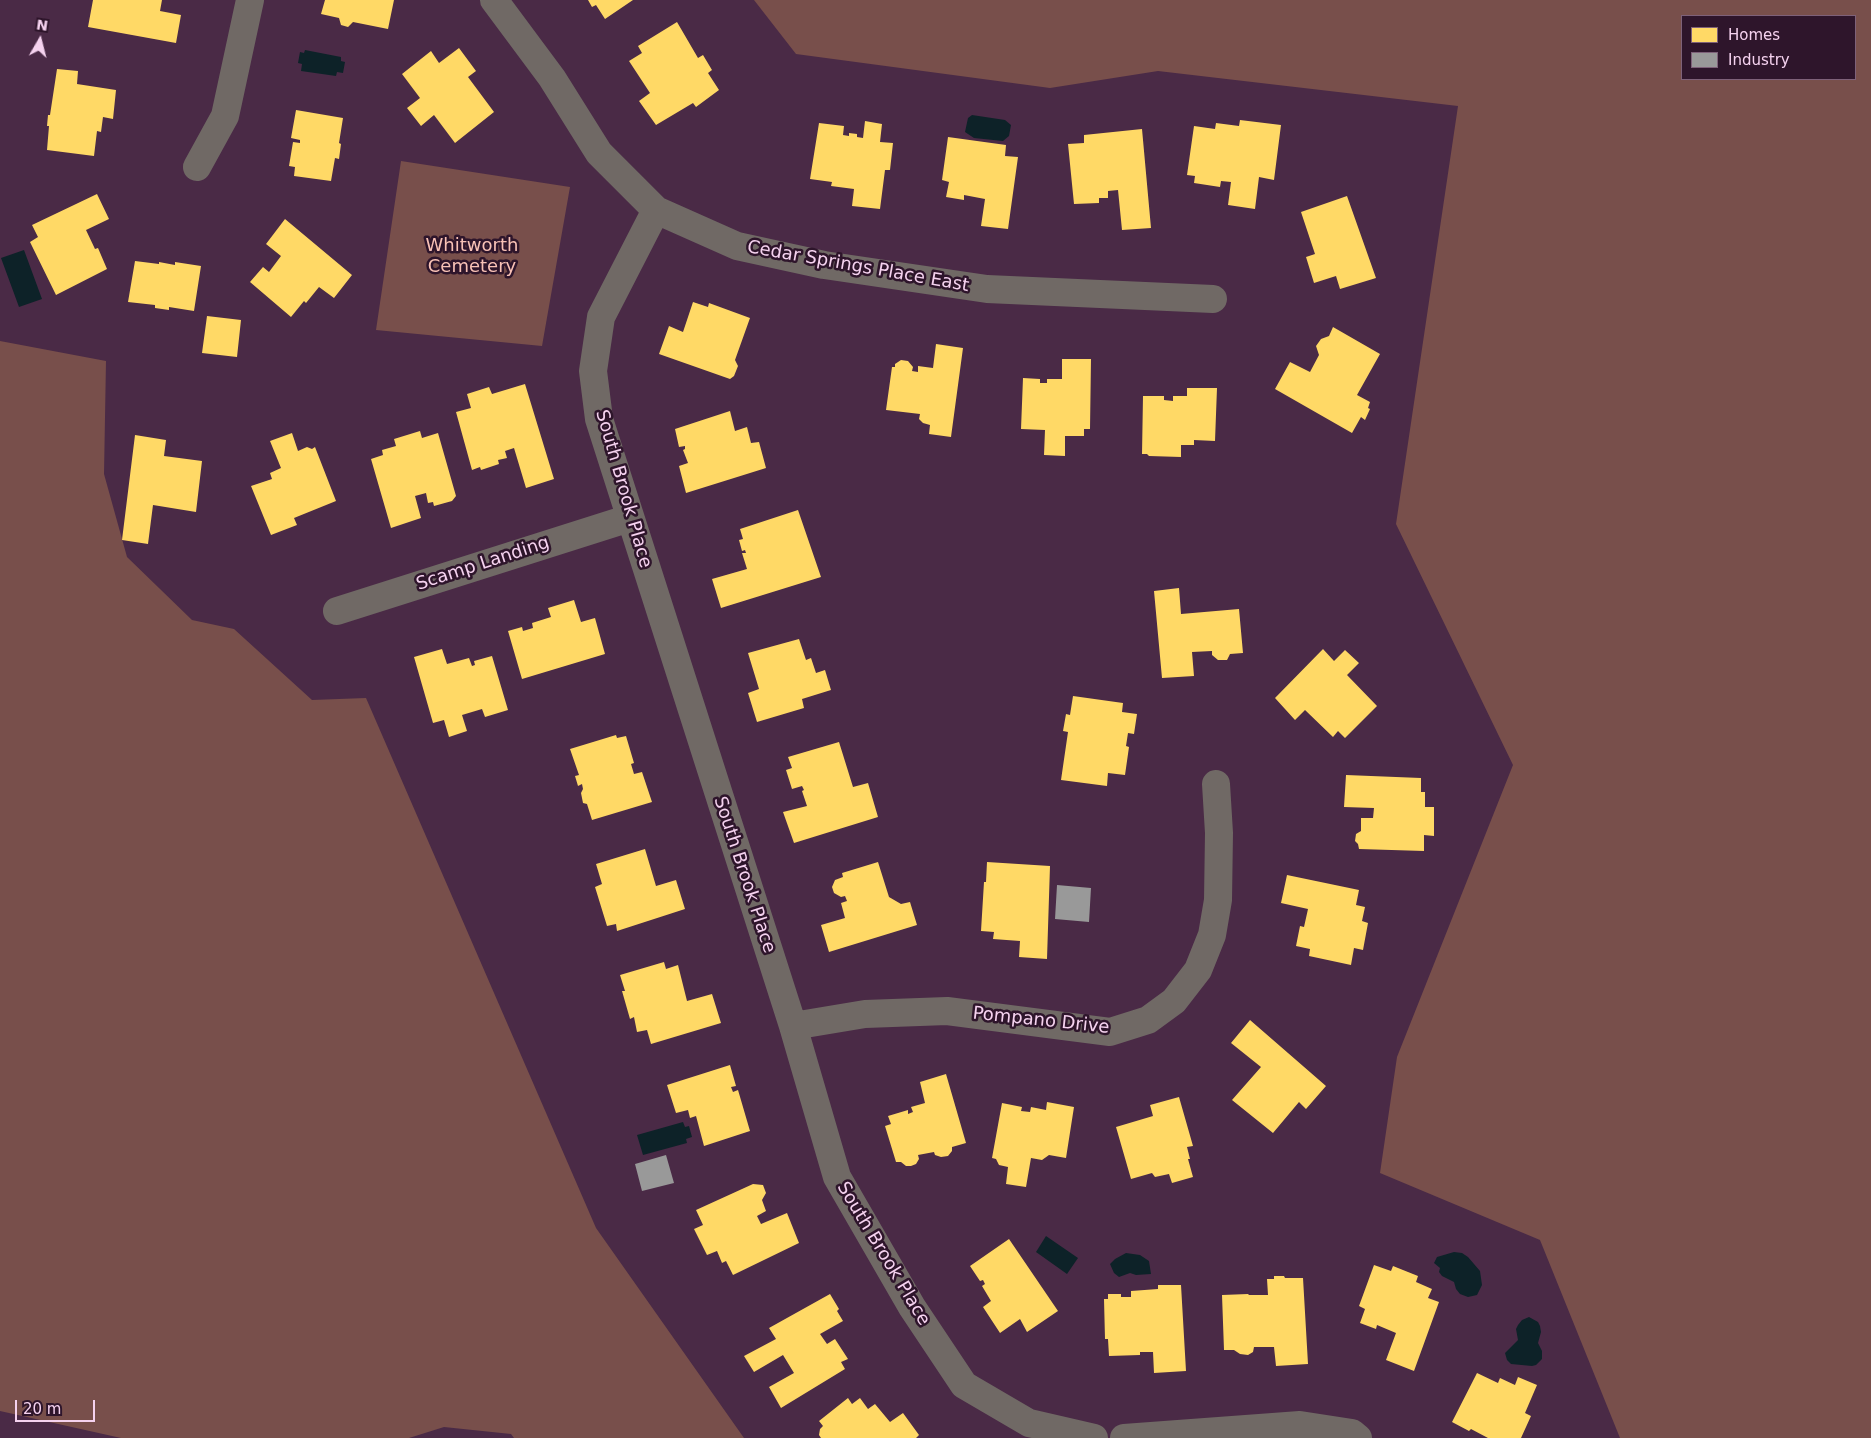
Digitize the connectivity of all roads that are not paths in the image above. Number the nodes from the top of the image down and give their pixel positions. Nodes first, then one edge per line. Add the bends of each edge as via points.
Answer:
1 (250, 0) edge
2 (494, 0) edge
3 (197, 166) dead end
4 (656, 210) junction
5 (1213, 300) dead end
6 (630, 518) junction
7 (337, 611) dead end
8 (1216, 784) dead end
9 (793, 1026) junction
10 (1094, 1438) edge
11 (1124, 1438) edge
12 (1358, 1438) edge

1 - 3 street via 225,116
2 - 4 street, Cedar Springs Place East via 552,78 599,153
4 - 5 street, Cedar Springs Place East via 737,246 824,264 987,289
4 - 6 street, South Brook Place via 601,317 593,371 600,419
6 - 7 street, Scamp Landing
6 - 9 street, South Brook Place
8 - 9 street, Pompano Drive via 1218,900 1212,935 1198,970 1174,1001 1148,1020 1110,1032 947,1011 865,1014
9 - 10 street, South Brook Place via 837,1177 912,1307 964,1385 1030,1423
11 - 12 street via 1300,1425 1352,1433

